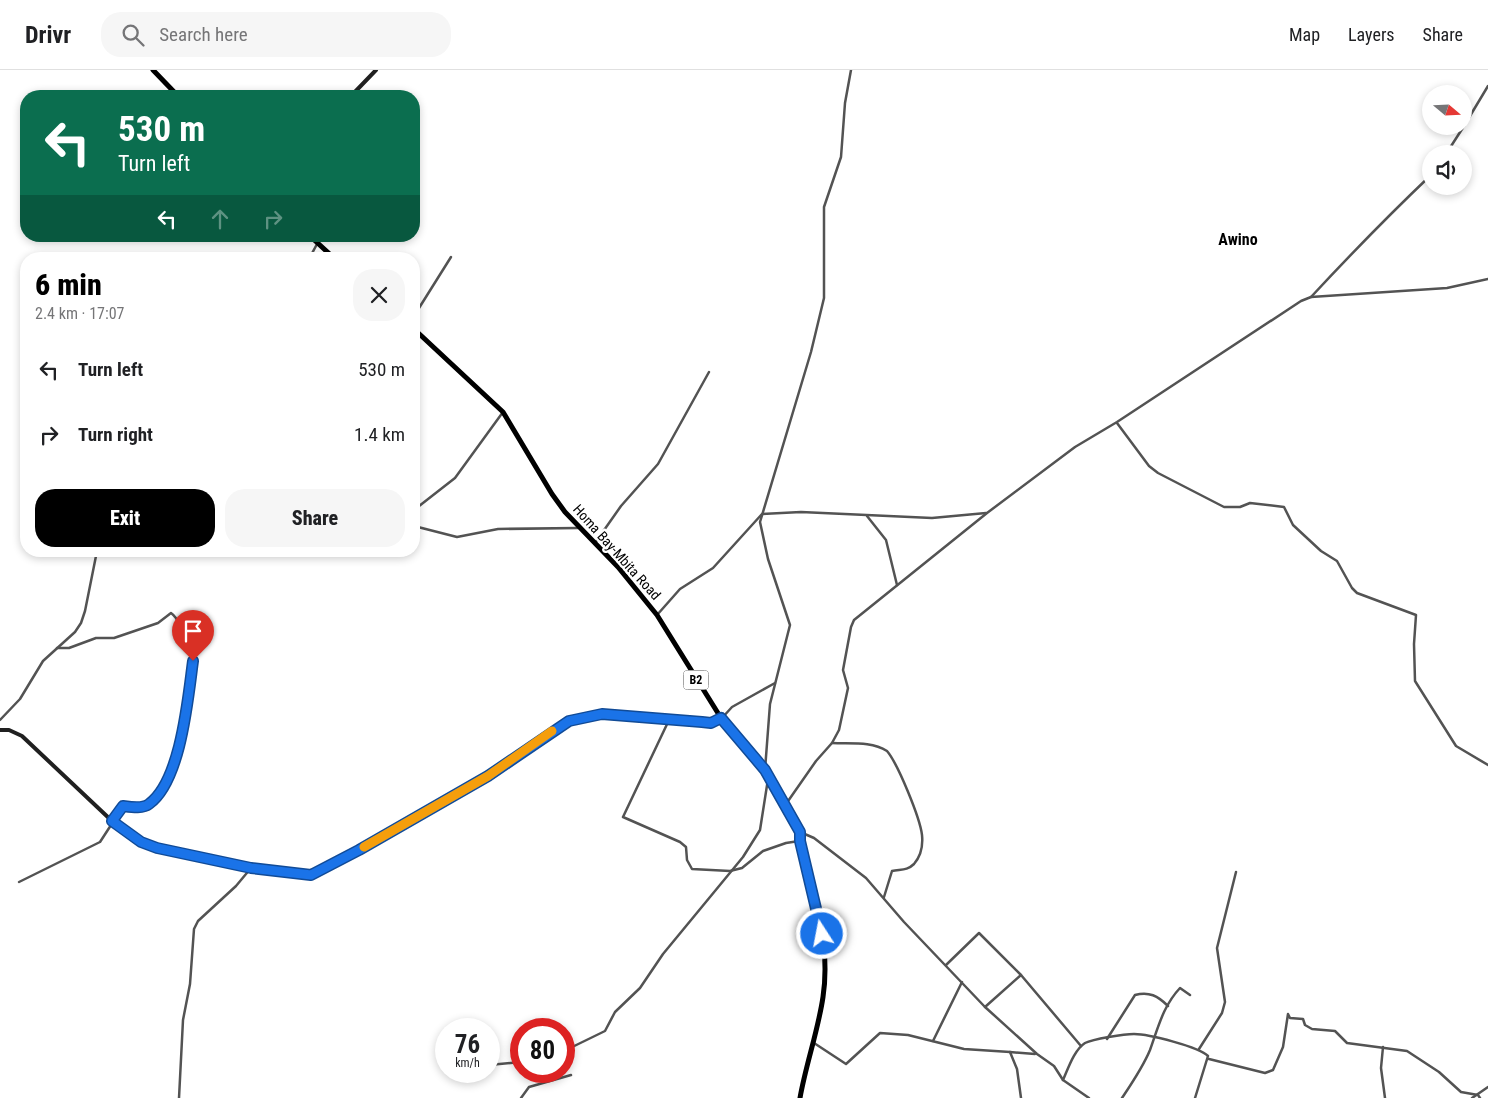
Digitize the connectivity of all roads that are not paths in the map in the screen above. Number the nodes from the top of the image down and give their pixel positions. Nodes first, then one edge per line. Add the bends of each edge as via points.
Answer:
1 (153, 70) edge
2 (376, 70) edge
3 (852, 70) edge
4 (1488, 86) edge
5 (172, 90) edge
6 (357, 90) edge
7 (1472, 113) edge
8 (1422, 184) edge
9 (317, 244) joint
10 (312, 252) edge
11 (327, 252) edge
12 (451, 257) dead end
13 (1488, 279) edge
14 (1312, 297) junction
15 (420, 306) edge
16 (420, 335) edge
17 (708, 372) dead end
18 (503, 412) junction
19 (1117, 422) junction
20 (420, 505) edge
21 (987, 513) junction
22 (762, 514) junction
23 (867, 516) junction
24 (420, 528) edge
25 (578, 528) junction
26 (594, 544) junction
27 (96, 557) edge
28 (897, 586) junction
29 (657, 615) junction
30 (57, 648) junction
31 (775, 683) junction
32 (721, 718) junction
33 (0, 720) edge
34 (669, 720) junction
35 (0, 730) edge
36 (832, 744) junction
37 (1488, 766) edge
38 (765, 770) junction
39 (769, 777) junction
40 (785, 804) junction
41 (112, 822) junction
42 (800, 832) junction
43 (800, 841) junction
44 (251, 868) junction
45 (730, 871) junction
46 (1236, 872) dead end
47 (19, 882) dead end
48 (884, 897) junction
49 (946, 965) junction
50 (1021, 975) junction
51 (962, 982) junction
52 (1190, 995) dead end
53 (1168, 1006) junction
54 (985, 1008) junction
55 (1153, 1038) junction
56 (1107, 1039) junction
57 (933, 1041) junction
58 (813, 1042) junction
59 (575, 1046) edge
60 (1081, 1046) junction
61 (1383, 1047) junction
62 (1199, 1049) junction
63 (1010, 1052) junction
64 (1037, 1054) junction
65 (1209, 1059) junction
66 (1063, 1080) junction
67 (542, 1083) edge
68 (1488, 1087) edge
69 (801, 1097) edge
70 (1479, 1097) edge
71 (179, 1098) edge
72 (521, 1098) edge
73 (1020, 1098) edge
74 (1089, 1098) edge
75 (1122, 1098) edge
76 (1196, 1098) edge
77 (1385, 1098) edge
78 (1472, 1098) edge

1 - 5 highway
2 - 6 street
3 - 22 street via 845,103 841,157 824,206 824,298
4 - 7 street
8 - 14 street
9 - 10 street
9 - 11 highway
12 - 15 street
13 - 14 street via 1440,289
14 - 19 street via 1301,301
16 - 18 highway, Homa Bay-Mbita Road / B2
17 - 26 street via 658,464 621,506
18 - 20 street via 455,478
18 - 25 highway, Homa Bay-Mbita Road / B2 via 552,494
19 - 21 street via 1075,447
19 - 37 street via 1149,466 1158,473 1224,507 1250,503 1284,507 1293,525 1337,561 1357,593 1416,615 1415,681 1456,746
21 - 23 street via 932,518
21 - 28 street
22 - 23 street via 801,512
22 - 29 street via 713,568 680,589
22 - 31 street via 761,537 790,625
23 - 28 street via 886,540
24 - 25 street via 457,537 498,529
25 - 26 highway, Homa Bay-Mbita Road / B2
26 - 29 highway, Homa Bay-Mbita Road / B2 via 618,566
27 - 30 street via 81,623 76,632
28 - 36 street via 852,623 843,670 848,692 839,730
29 - 32 highway, Homa Bay-Mbita Road / B2
30 - 33 street via 43,661 20,699
30 - 41 street via 70,648 96,638 122,635 158,622 171,613 186,636 197,640 180,741 171,772 150,804 123,806
31 - 32 street via 732,707
31 - 38 street via 770,704
32 - 34 street via 711,723
32 - 38 highway, Homa Bay-Mbita Road / B2
34 - 44 street via 602,714 569,721 488,776 321,871 305,875
34 - 45 street via 623,817 680,842 686,847 692,869
35 - 41 street via 22,736
36 - 40 street
36 - 48 street via 865,744 888,751 922,834 921,851 915,863 905,870 892,871
38 - 39 highway, Homa Bay-Mbita Road / B2
39 - 40 highway, Homa Bay-Mbita Road / B2
39 - 45 street via 760,830
40 - 42 highway, Homa Bay-Mbita Road / B2
41 - 44 street via 141,842 157,848
41 - 47 street via 98,844
42 - 43 highway, Homa Bay-Mbita Road / B2
42 - 48 street via 846,861
43 - 45 street via 776,846 742,868
43 - 58 highway, Homa Bay-Mbita Road / B2 via 818,911 824,957 823,996
44 - 71 street via 198,921 194,930 190,984 183,1020
45 - 59 street via 651,968 640,988 615,1012 605,1031
46 - 62 street via 1217,948 1225,1002
48 - 49 street
49 - 50 street via 978,933
49 - 51 street
50 - 54 street
50 - 60 street
51 - 54 street
51 - 57 street
52 - 53 street via 1180,988
53 - 55 street
53 - 56 street via 1159,997 1148,993 1135,995
54 - 64 street
55 - 56 street via 1135,1034
55 - 62 street
55 - 75 street via 1142,1067
56 - 60 street
57 - 58 street via 880,1033 846,1064
57 - 63 street via 964,1049
58 - 69 highway, Homa Bay-Mbita Road / B2
60 - 66 street
61 - 65 street via 1347,1043 1335,1030 1312,1029 1305,1025 1303,1019 1290,1018 1288,1014 1283,1047 1273,1070 1265,1073
61 - 70 street via 1408,1051 1461,1092
61 - 77 street
62 - 65 street
63 - 64 street
63 - 73 street via 1017,1069
64 - 66 street via 1054,1066
65 - 76 street
66 - 74 street
67 - 72 street via 528,1087
68 - 70 street
70 - 78 street

